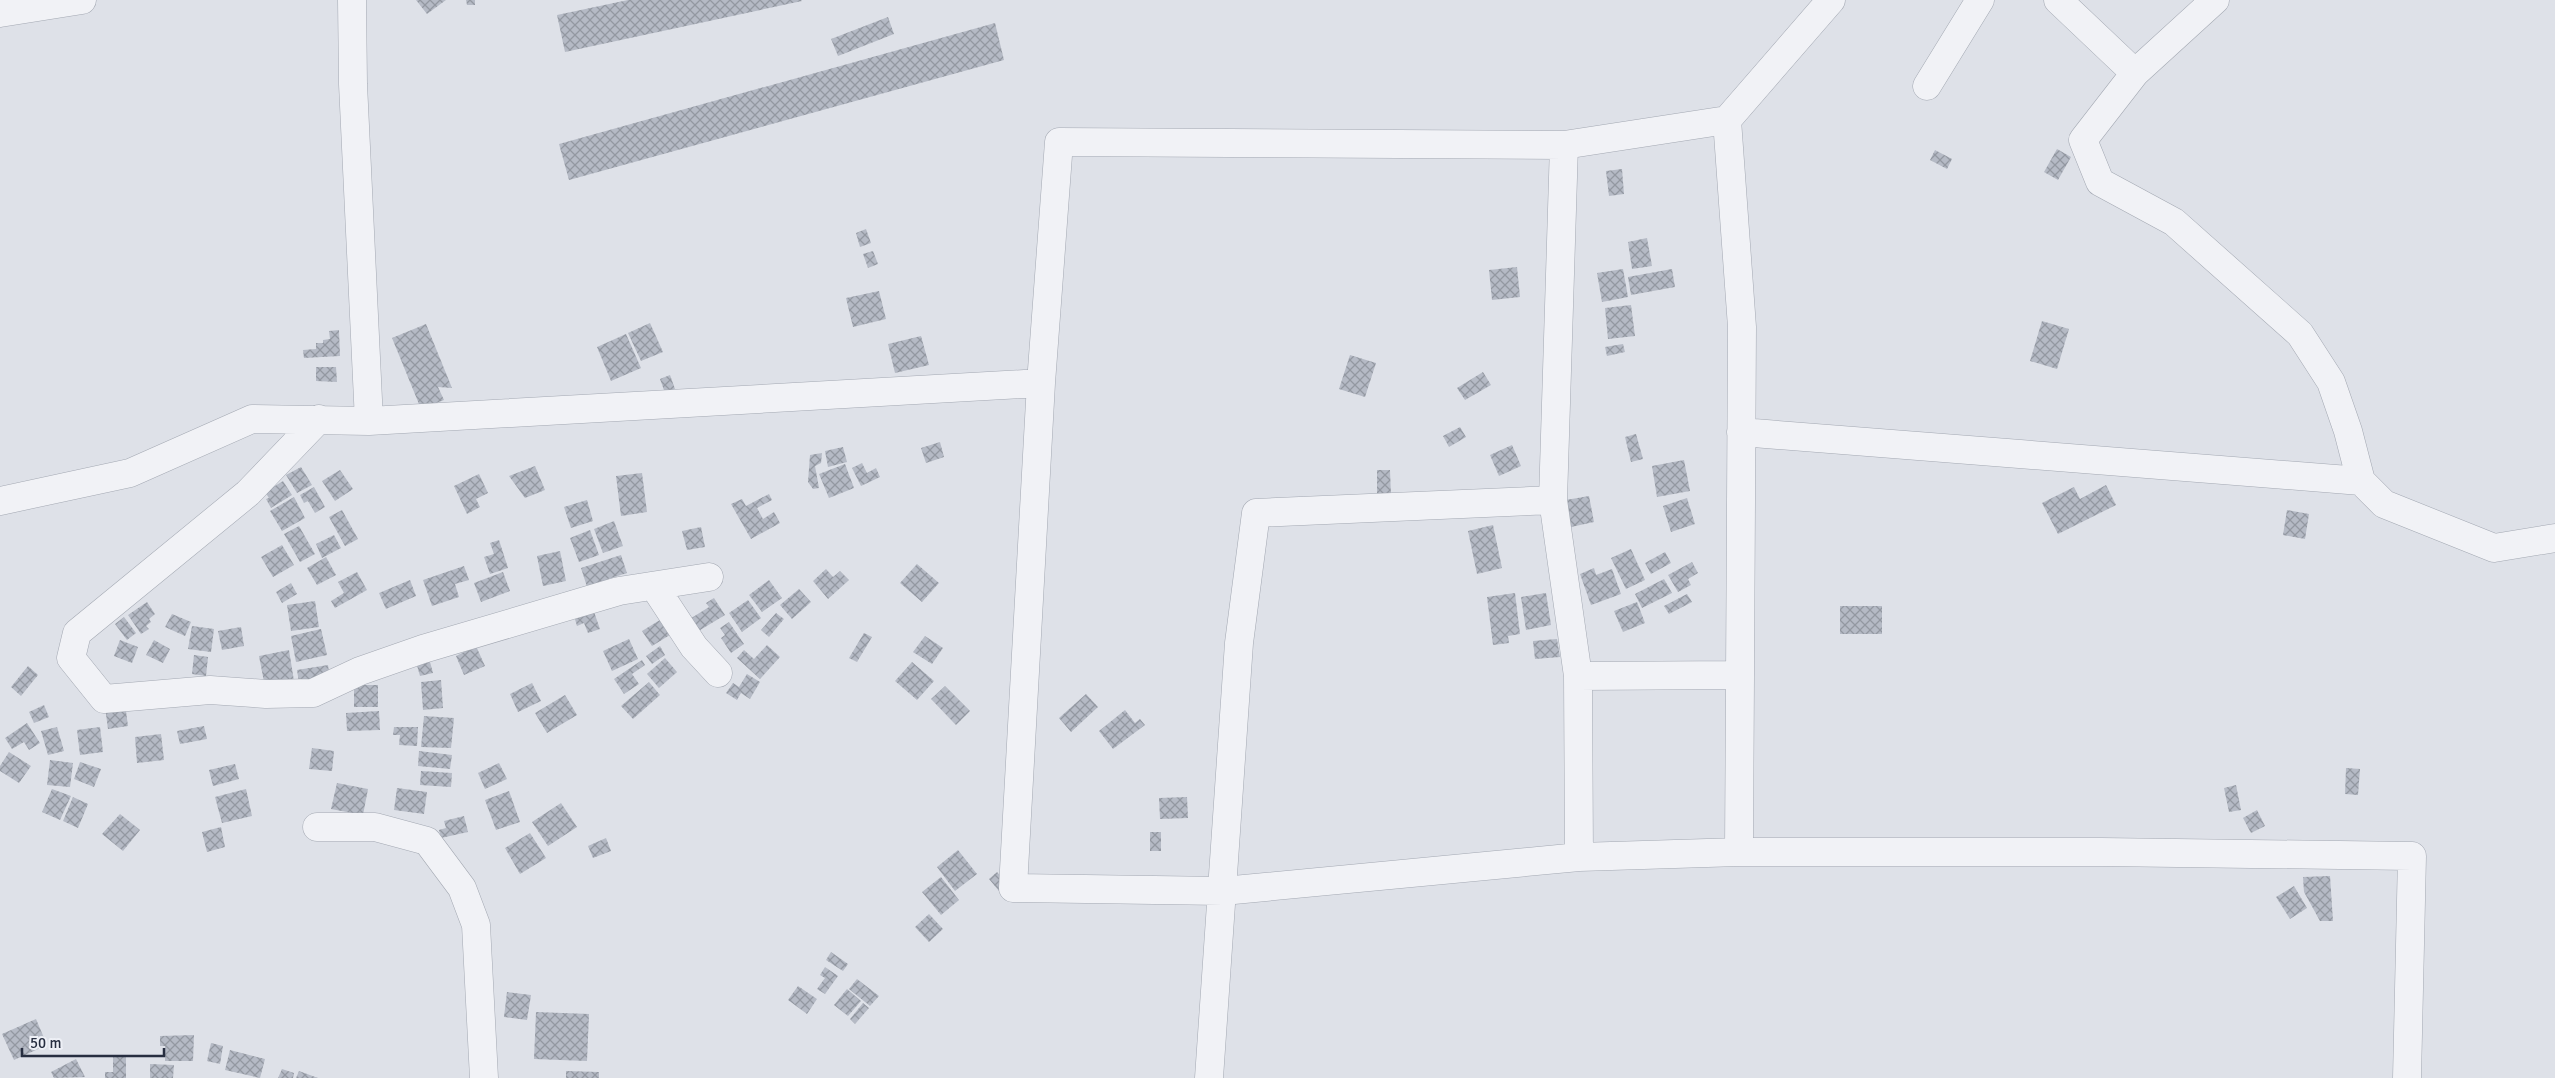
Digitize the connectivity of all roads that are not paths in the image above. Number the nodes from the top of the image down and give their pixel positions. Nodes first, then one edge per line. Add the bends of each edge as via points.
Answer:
1 (82, 0) edge
2 (352, 0) edge
3 (1980, 0) edge
4 (2058, 0) edge
5 (2215, 0) edge
6 (1828, 1) edge
7 (0, 13) edge
8 (2134, 73) junction
9 (1927, 86) dead end
10 (1727, 120) junction
11 (1564, 146) junction
12 (1041, 383) junction
13 (319, 419) junction
14 (369, 421) junction
15 (1741, 432) junction
16 (2360, 481) junction
17 (1553, 500) junction
18 (0, 501) edge
19 (2555, 538) edge
20 (709, 577) dead end
21 (654, 586) junction
22 (718, 672) dead end
23 (1740, 675) junction
24 (1578, 676) junction
25 (318, 827) dead end
26 (1739, 852) junction
27 (1578, 857) junction
28 (1223, 891) junction
29 (484, 1078) edge
30 (1209, 1078) edge
31 (2407, 1078) edge

1 - 7 street
2 - 14 street
3 - 9 street
4 - 8 street
5 - 8 street
6 - 10 street
8 - 16 street via 2083,140 2100,182 2174,222 2300,334 2331,382 2348,431
10 - 11 street
10 - 15 street via 1742,327
11 - 12 street via 1059,142
11 - 17 street
12 - 14 street
12 - 28 street via 1013,888
13 - 14 street
13 - 18 street via 252,419 130,473
13 - 21 street via 248,493 77,633 71,658 104,699 210,690 313,693 360,670 423,649 618,591
15 - 16 street
15 - 23 street
16 - 19 street via 2384,504 2494,548
17 - 24 street
17 - 28 street via 1256,513 1239,643
20 - 21 street
21 - 22 street via 694,647
23 - 24 street
23 - 26 street
24 - 27 street
25 - 29 street via 375,827 427,841 462,888 476,925
26 - 27 street
26 - 31 street via 2412,856
27 - 28 street
28 - 30 street

